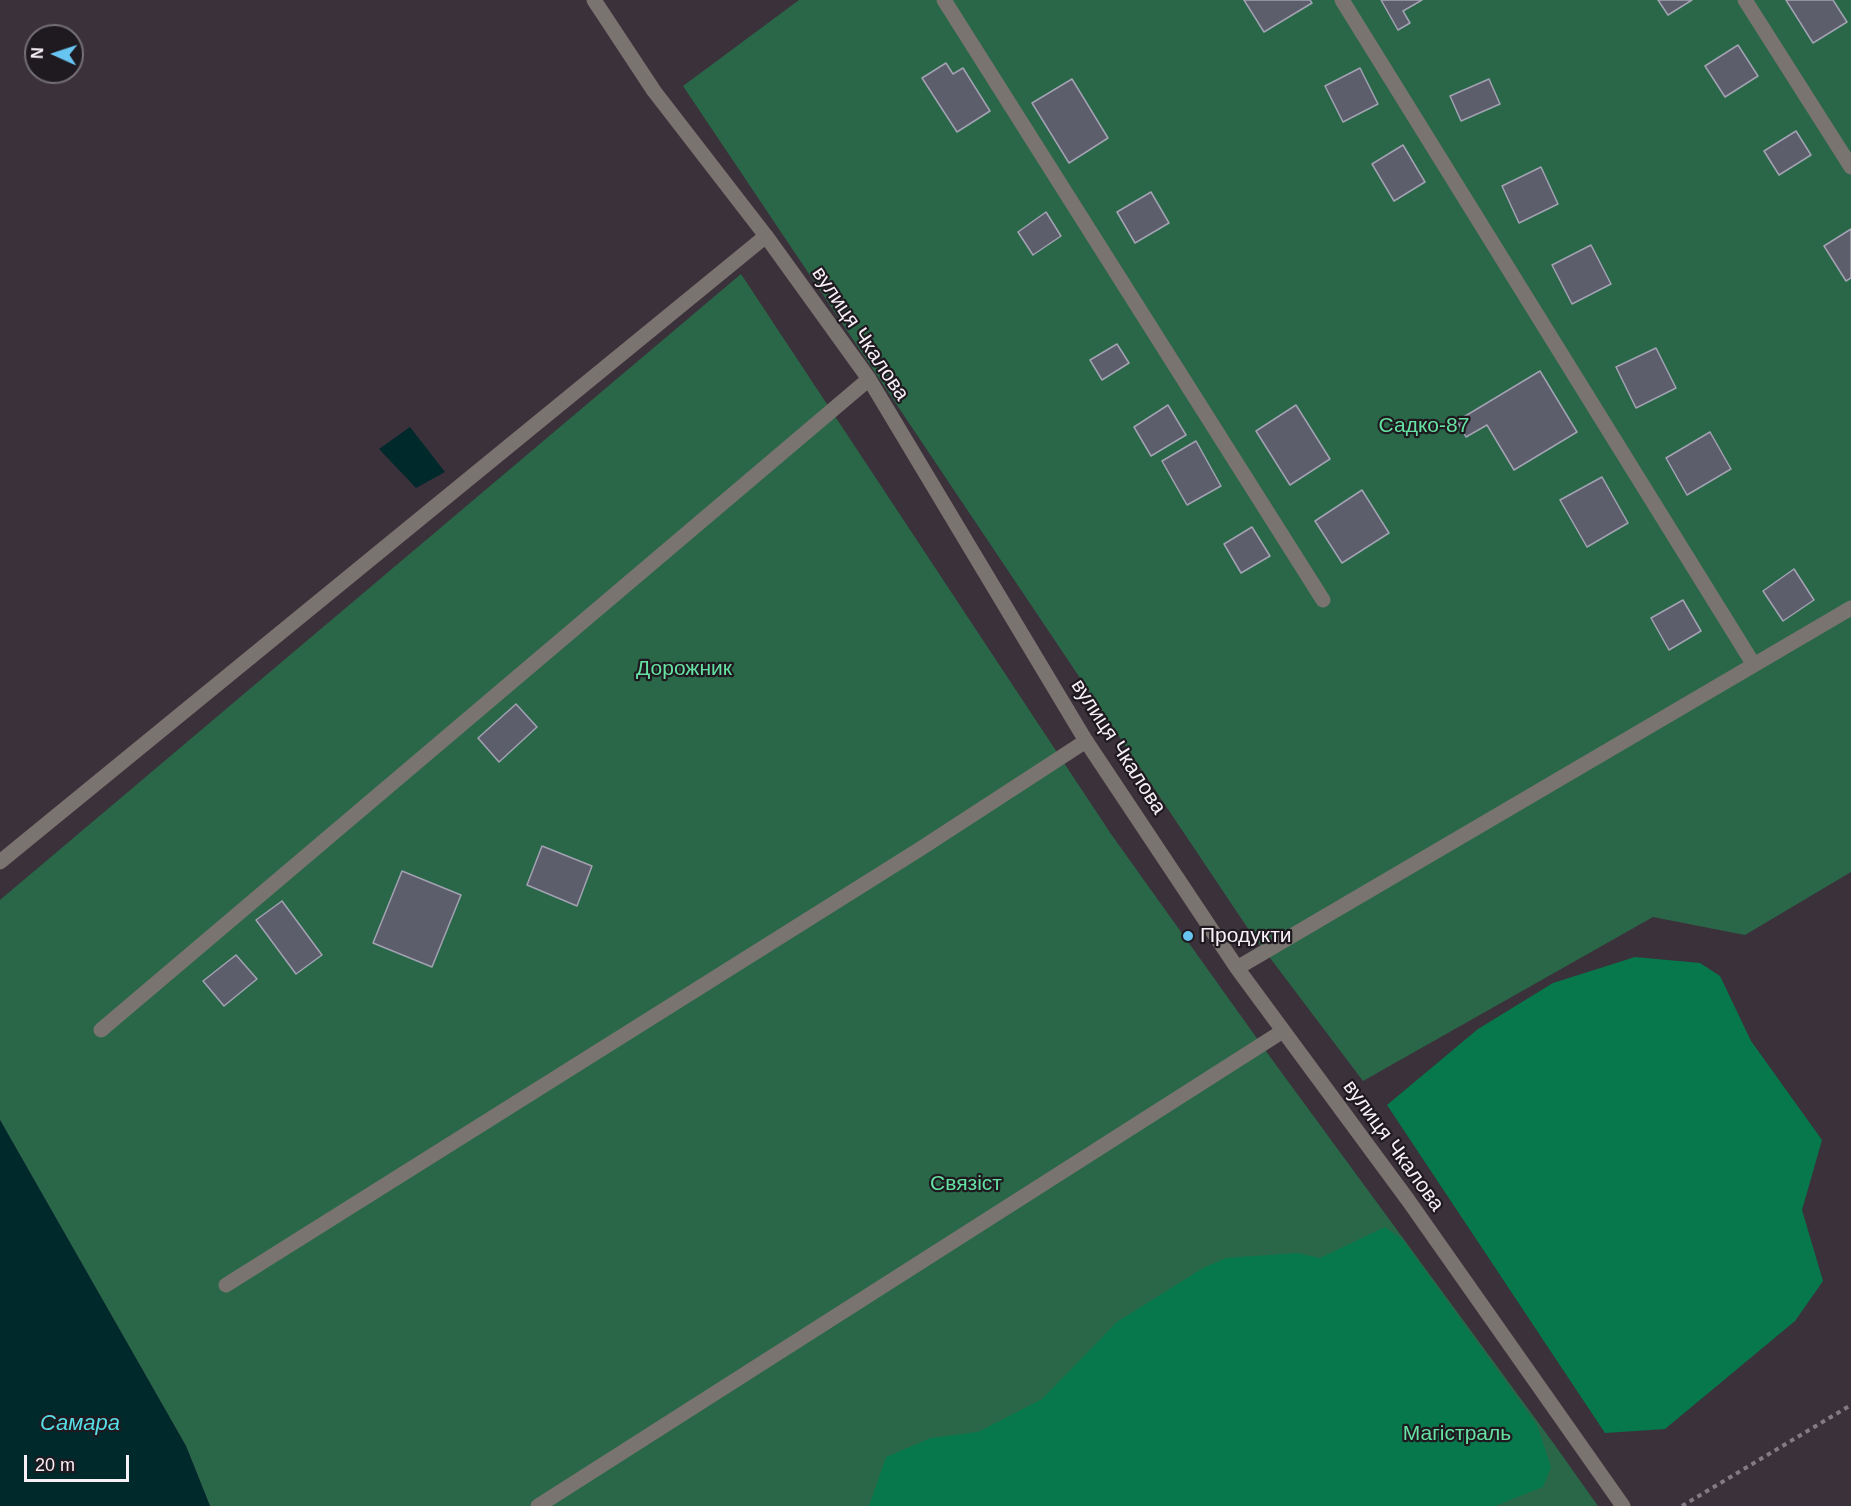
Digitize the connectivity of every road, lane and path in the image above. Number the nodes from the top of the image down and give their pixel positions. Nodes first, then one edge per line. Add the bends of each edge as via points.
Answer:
1 (594, 0) edge
2 (944, 0) edge
3 (1342, 0) edge
4 (1745, 0) edge
5 (1851, 167) edge
6 (766, 236) junction
7 (869, 379) junction
8 (1323, 600) dead end
9 (1851, 608) edge
10 (1754, 664) junction
11 (1086, 741) junction
12 (0, 862) edge
13 (1237, 968) junction
14 (101, 1030) dead end
15 (1283, 1030) junction
16 (226, 1285) dead end
17 (1851, 1405) edge
18 (538, 1506) edge
19 (1623, 1506) edge
20 (1682, 1506) edge

1 - 6 street, вулиця Чкалова via 654,91
2 - 8 street
3 - 10 street
4 - 5 street
6 - 7 street, вулиця Чкалова
6 - 12 street
7 - 11 street, вулиця Чкалова
7 - 14 street
9 - 10 street
10 - 13 street
11 - 13 street, вулиця Чкалова
11 - 16 street
13 - 15 street, вулиця Чкалова
15 - 18 street
15 - 19 street, вулиця Чкалова
17 - 20 path

